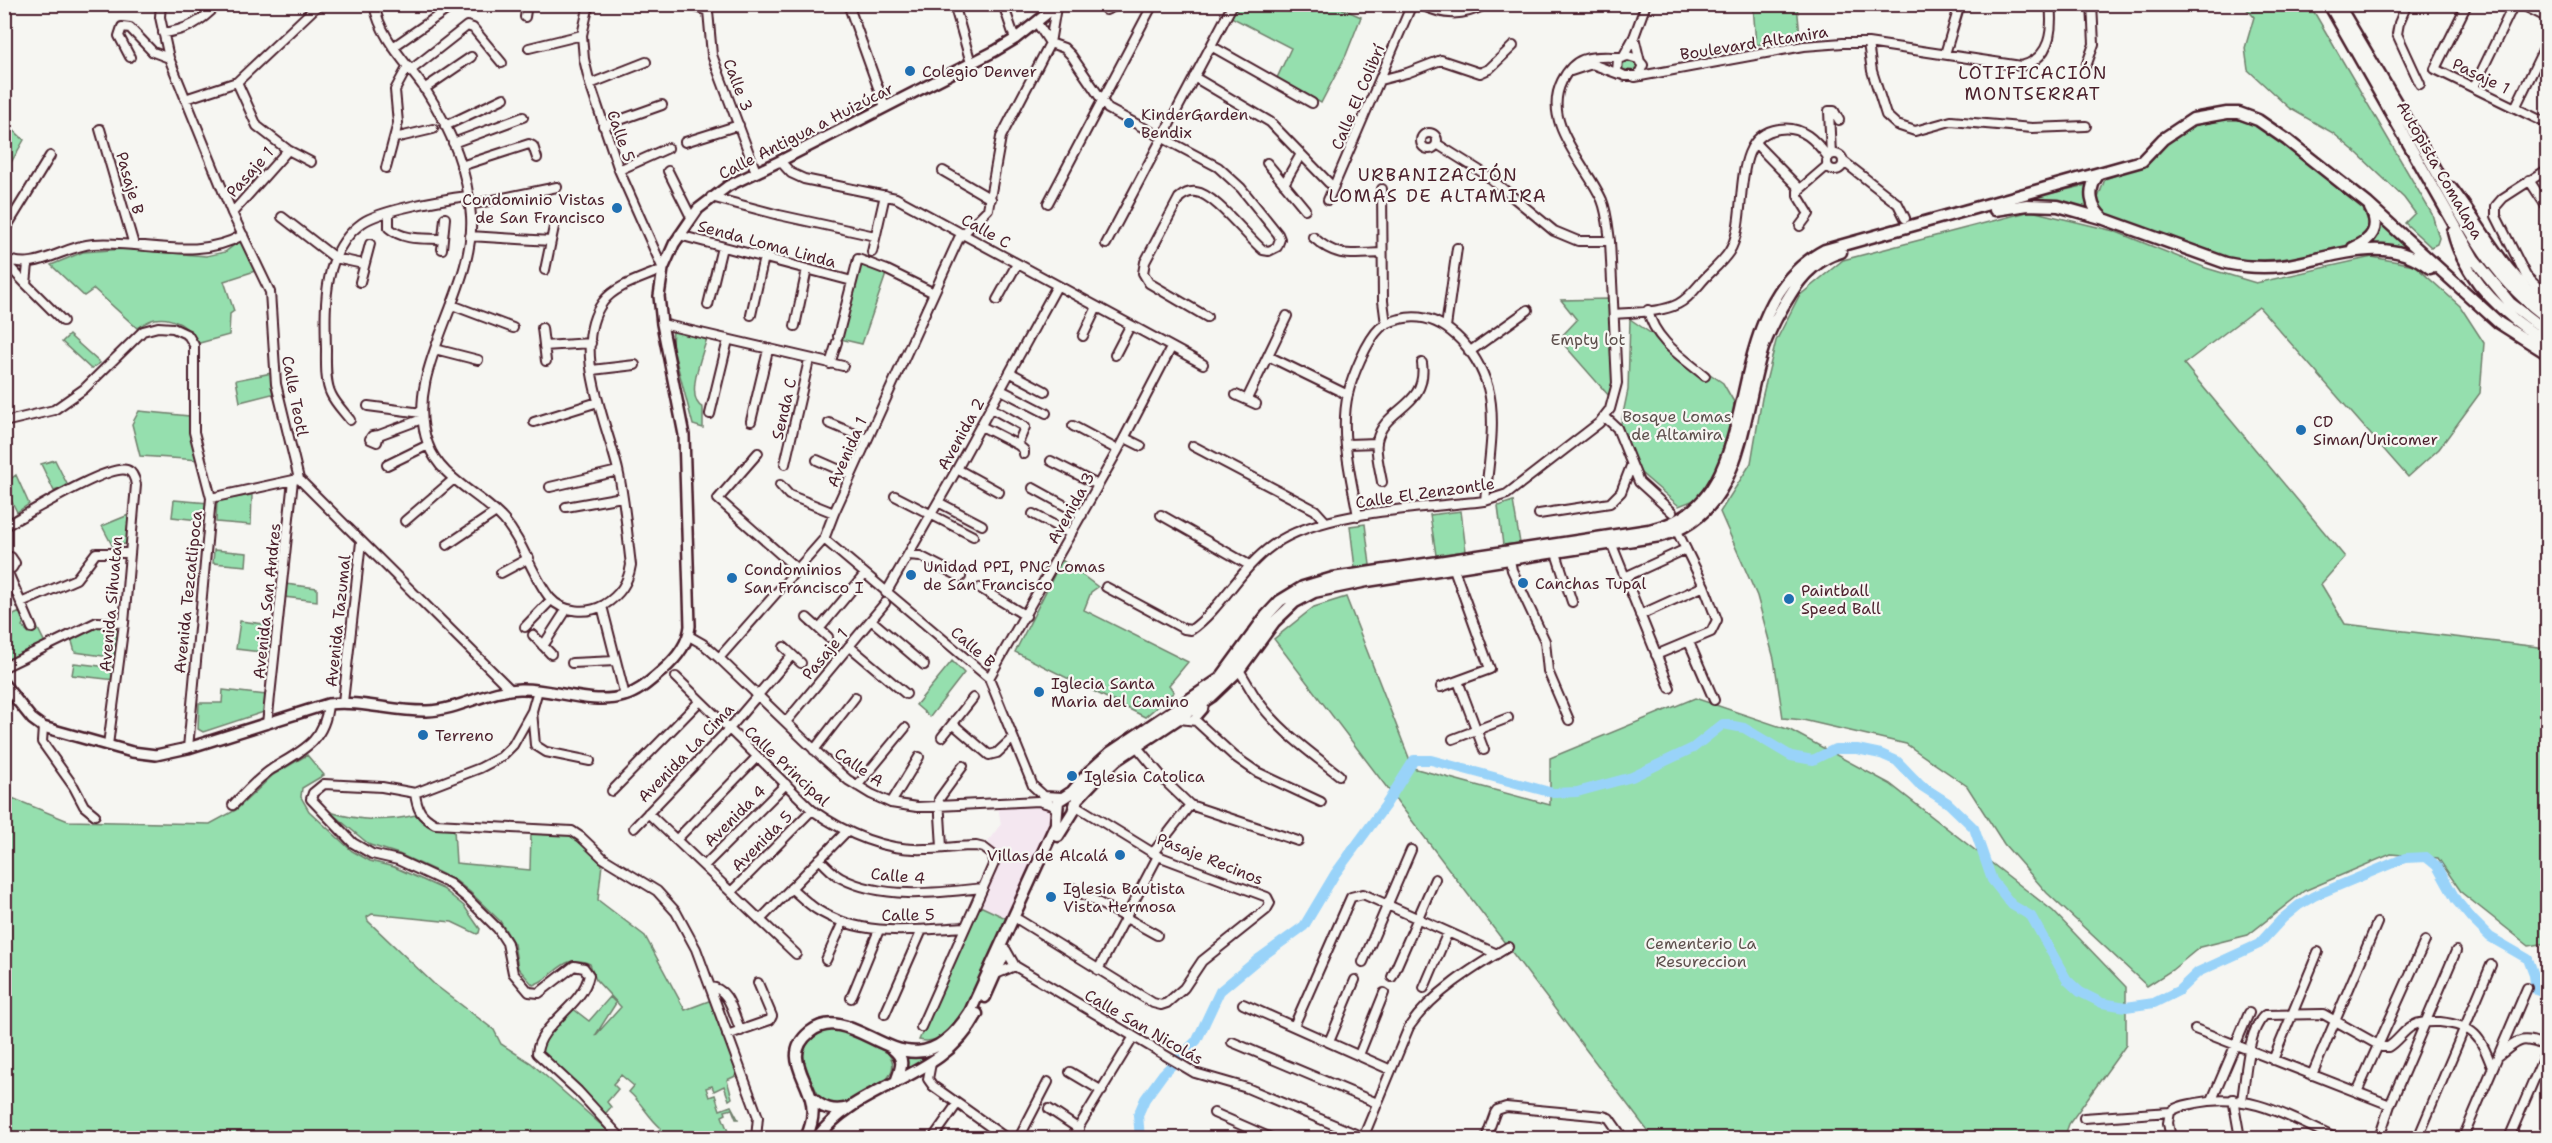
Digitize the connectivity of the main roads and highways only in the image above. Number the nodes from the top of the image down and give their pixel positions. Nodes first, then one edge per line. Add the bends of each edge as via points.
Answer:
1 (2329, 4) edge
2 (2338, 4) edge
3 (1058, 6) edge
4 (2432, 164) junction
5 (2098, 175) junction
6 (2368, 204) junction
7 (2104, 219) junction
8 (2450, 220) junction
9 (2344, 252) junction
10 (2547, 305) edge
11 (2547, 318) edge
12 (2547, 332) edge
13 (2547, 343) edge
14 (2547, 354) edge
15 (2547, 362) edge
16 (4, 684) edge
17 (1062, 797) junction
18 (1075, 805) junction
19 (1057, 811) junction
20 (1070, 816) junction
21 (884, 1043) junction
22 (896, 1082) junction
23 (811, 1097) junction
24 (853, 1106) junction
25 (806, 1138) edge
26 (817, 1138) edge

1 - 8 highway, Autopista Comalapa
2 - 4 highway, Autopista Comalapa
3 - 16 main road, Calle Antigua a Huizúcar via 1015,39 971,63 734,182 711,197 679,235 663,269 659,296 684,435 689,636 685,646 643,687 624,696 595,698 511,690 429,711 343,702 328,704 189,748 153,754 43,727
4 - 10 highway via 2503,263
4 - 11 highway, Autopista Comalapa via 2490,262 2509,285
5 - 6 highway via 2142,161 2188,121 2212,114 2239,113 2269,127
5 - 7 highway via 2091,198
5 - 17 highway via 1837,246 1803,263 1789,276 1761,325 1720,477 1703,502 1684,518 1644,531 1332,578 1303,587 1280,601 1266,616 1220,679 1110,753 1072,792
6 - 9 highway via 2376,220 2373,233
6 - 14 highway via 2499,323
7 - 9 highway via 2242,266 2279,266
7 - 18 highway via 2049,205 2007,207 1836,254 1811,268 1769,332 1734,463 1713,504 1700,517 1660,536 1332,587 1303,596 1270,627 1239,670 1204,703 1107,768
8 - 12 highway, Autopista Comalapa via 2474,259 2510,303
8 - 13 highway via 2456,245 2469,271 2507,314
9 - 15 highway via 2389,250 2417,259 2493,327
17 - 18 highway via 1070,798
17 - 19 highway
18 - 20 highway
19 - 20 highway via 1061,817
19 - 21 highway via 1056,824 981,990 957,1031 943,1045 925,1052
20 - 22 highway via 972,1023 961,1038 931,1063
21 - 22 highway via 902,1058
21 - 23 highway via 836,1025 813,1030 803,1039 796,1058
22 - 24 highway
23 - 24 highway via 831,1110
23 - 25 highway via 813,1117
24 - 26 highway

